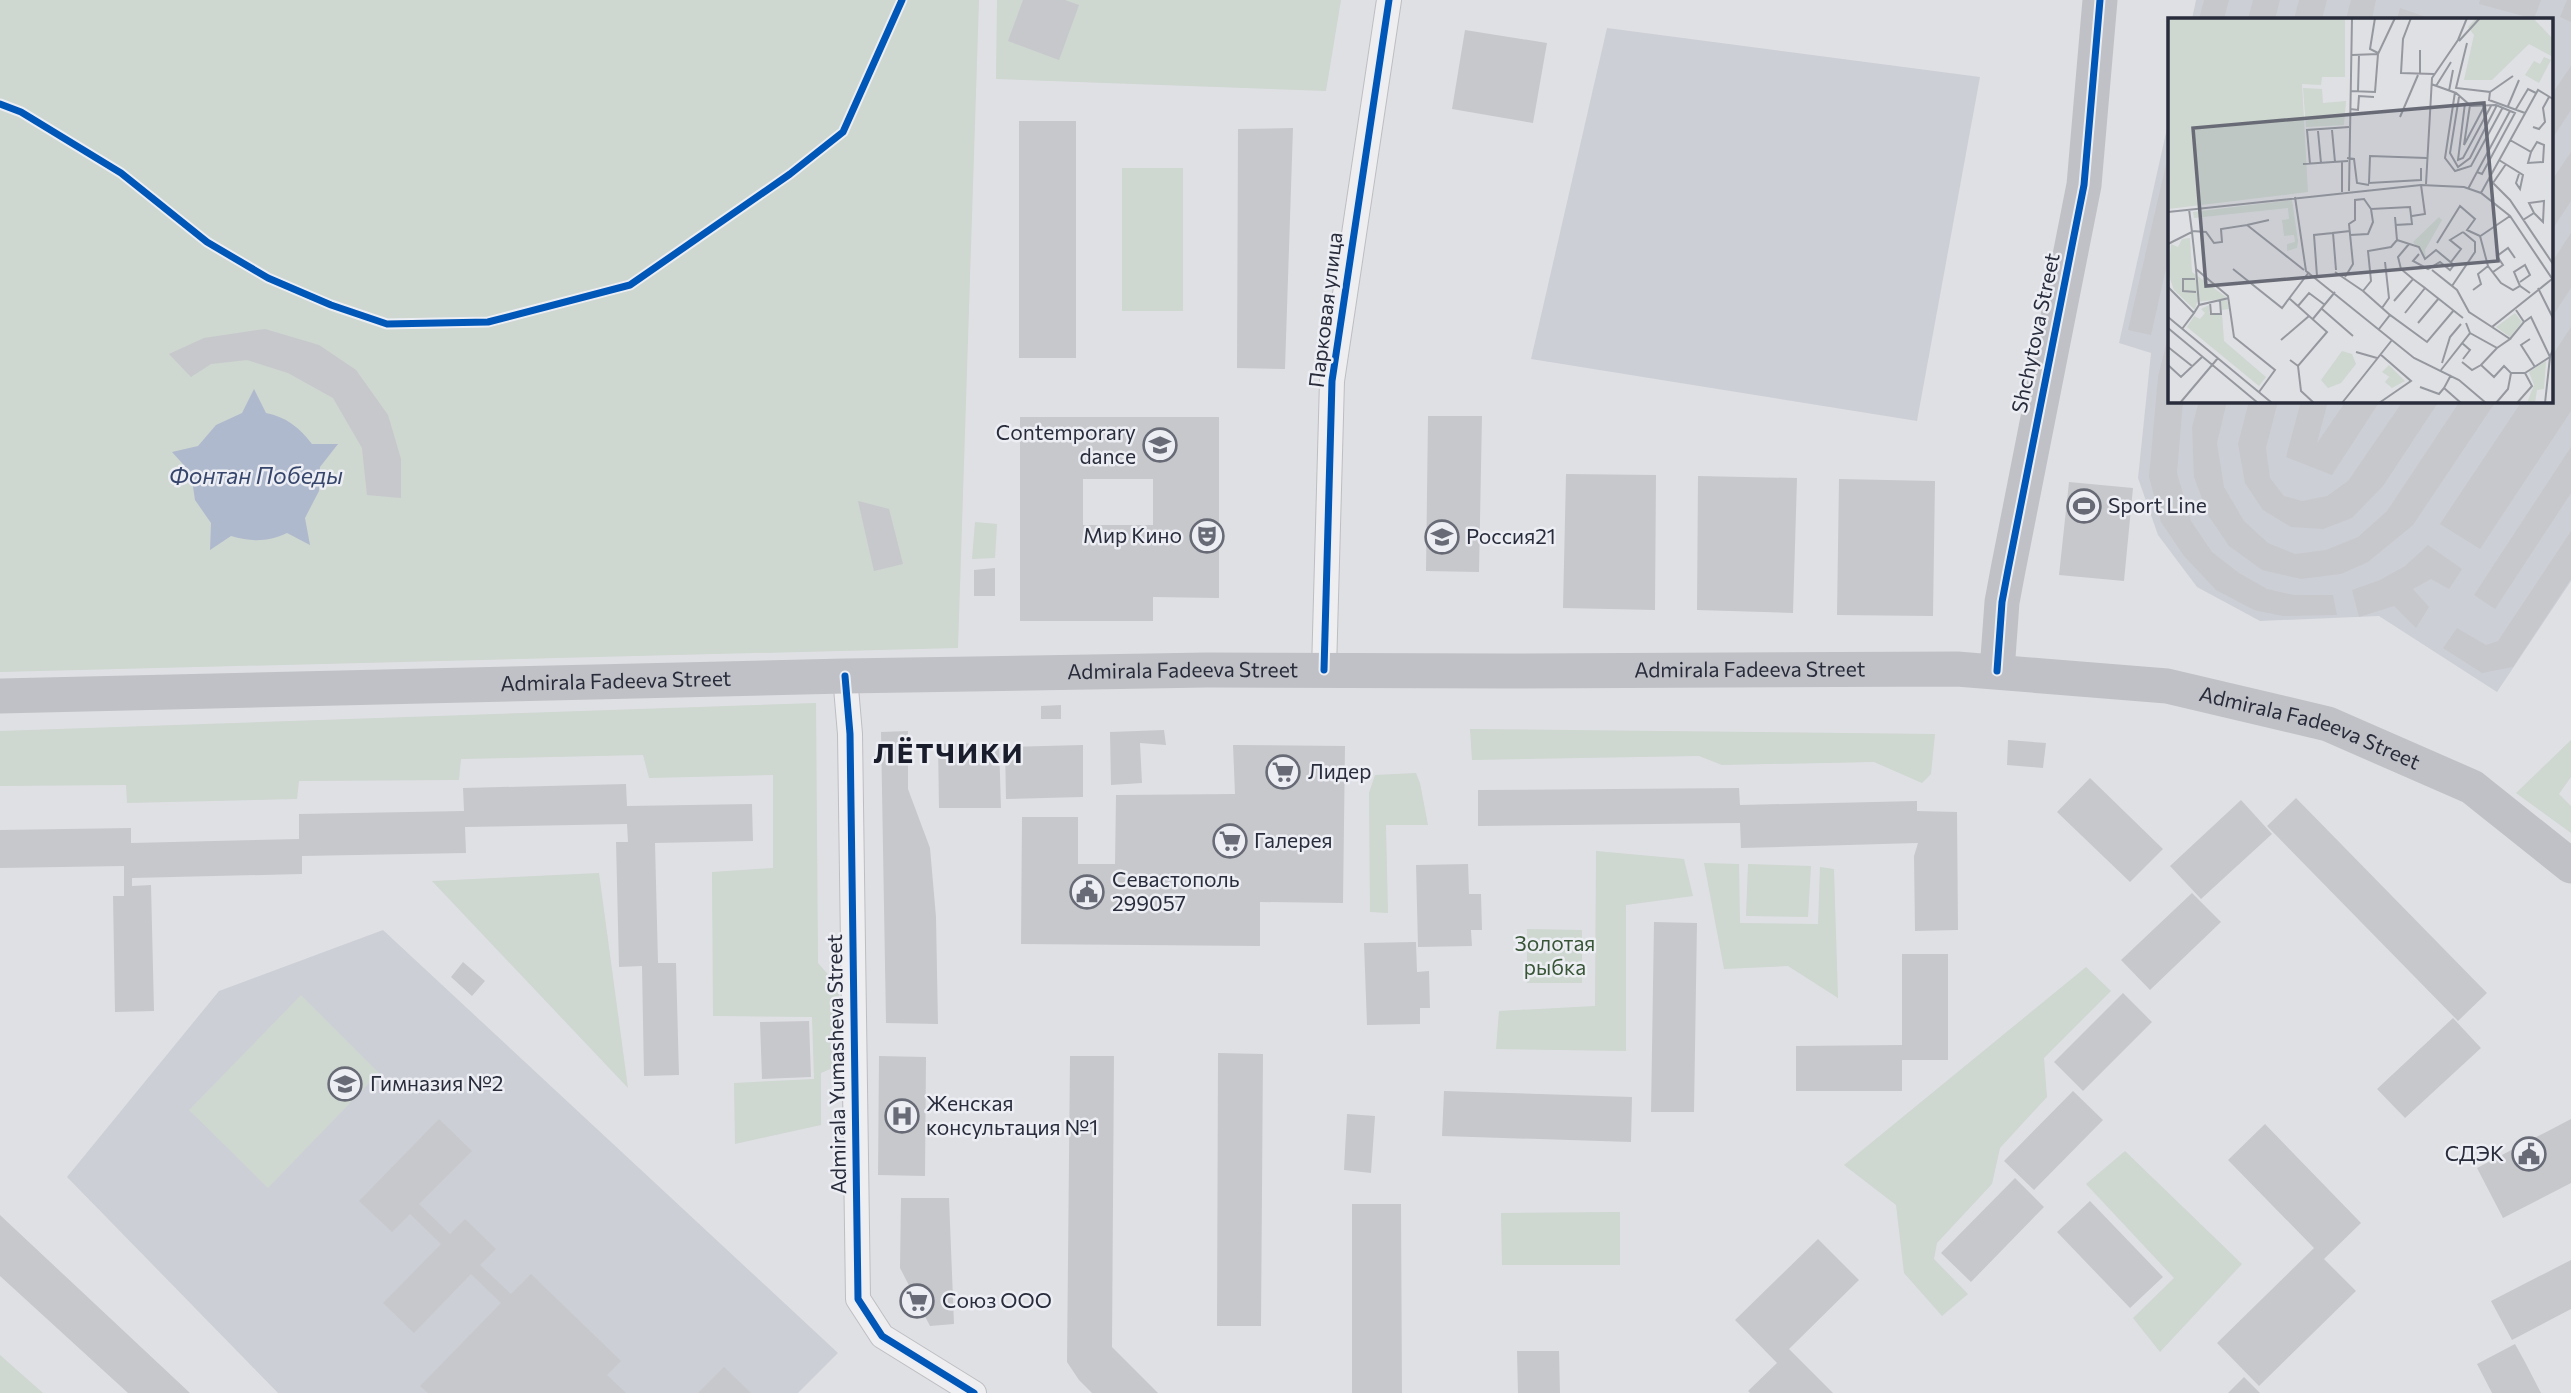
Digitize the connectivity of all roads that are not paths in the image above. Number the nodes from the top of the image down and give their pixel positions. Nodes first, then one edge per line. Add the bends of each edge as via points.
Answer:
1 (1388, 0) edge
2 (2100, 0) edge
3 (1324, 670) junction
4 (1997, 671) junction
5 (845, 676) junction
6 (0, 696) edge
7 (2571, 866) edge
8 (974, 1393) edge

1 - 3 street, Парковая улица via 1332,382
2 - 4 main road, Shchytova Street via 2084,185 2002,602
3 - 4 main road, Admirala Fadeeva Street
3 - 5 main road, Admirala Fadeeva Street
4 - 7 main road, Admirala Fadeeva Street via 2167,686 2328,724 2472,787
5 - 6 main road, Admirala Fadeeva Street
5 - 8 street, Admirala Yumasheva Street via 858,1299 882,1336

